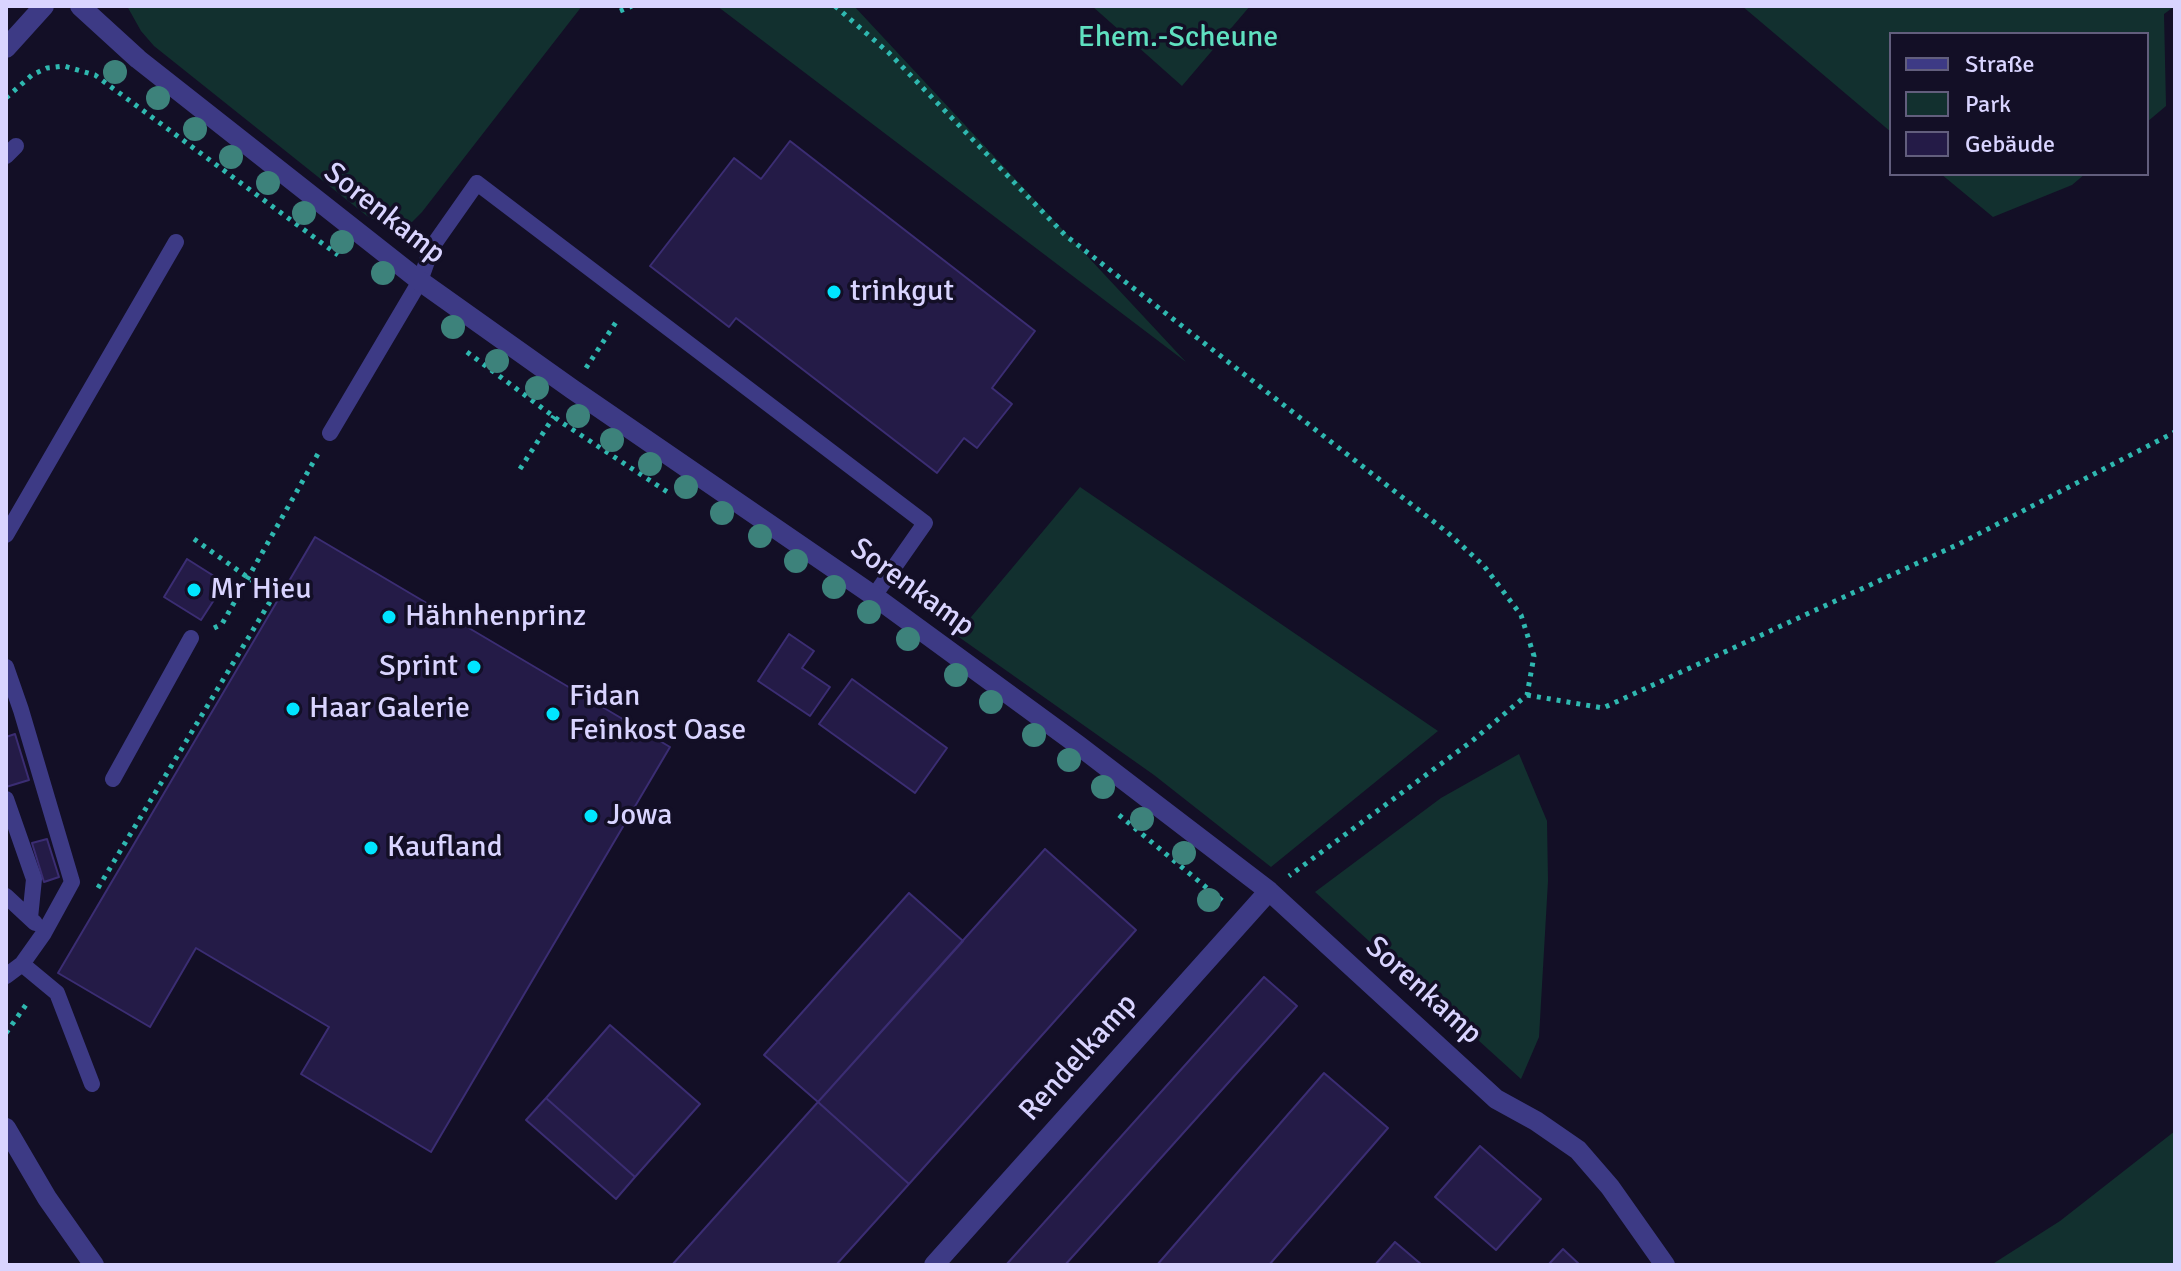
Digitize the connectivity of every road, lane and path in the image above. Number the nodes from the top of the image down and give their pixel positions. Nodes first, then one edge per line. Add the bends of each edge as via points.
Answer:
1 (44, 6) edge
2 (80, 6) edge
3 (632, 6) edge
4 (835, 6) edge
5 (620, 11) dead end
6 (6, 48) edge
7 (6, 98) edge
8 (176, 242) dead end
9 (344, 260) dead end
10 (420, 281) junction
11 (455, 343) dead end
12 (2175, 432) edge
13 (330, 433) joint
14 (679, 499) dead end
15 (6, 535) edge
16 (194, 539) dead end
17 (248, 577) junction
18 (874, 596) junction
19 (191, 638) joint
20 (6, 667) edge
21 (1527, 695) junction
22 (14, 706) edge
23 (113, 779) dead end
24 (6, 799) edge
25 (1118, 814) dead end
26 (1269, 891) junction
27 (6, 896) edge
28 (90, 901) dead end
29 (30, 918) junction
30 (1244, 919) junction
31 (44, 933) junction
32 (22, 964) junction
33 (6, 976) edge
34 (42, 981) junction
35 (6, 1033) edge
36 (92, 1084) dead end
37 (6, 1128) edge
38 (94, 1265) edge
39 (934, 1265) edge
40 (1665, 1265) edge

1 - 6 street
2 - 10 street, Sorenkamp via 138,59
3 - 5 path
4 - 21 path via 889,53 1065,235 1484,566 1521,615 1534,656
7 - 9 path via 47,68 64,66 95,75
8 - 15 lane
10 - 13 lane
10 - 18 street, Sorenkamp
10 - 18 lane via 432,247 477,183 925,523
11 - 14 path via 554,417
12 - 21 path via 1959,544 1603,708
13 - 17 path
16 - 17 path
17 - 19 path via 222,624
17 - 28 path via 276,597
18 - 26 street, Sorenkamp
19 - 23 lane
20 - 22 lane
21 - 26 path
22 - 31 lane via 72,882
24 - 29 lane via 34,879
25 - 30 path
26 - 30 street, Rendelkamp
26 - 40 street, Sorenkamp via 1496,1099 1578,1150
27 - 29 lane
29 - 31 lane
30 - 39 street, Rendelkamp
31 - 32 lane
32 - 33 lane
32 - 34 lane
34 - 35 path
34 - 36 lane via 57,993
37 - 38 street

